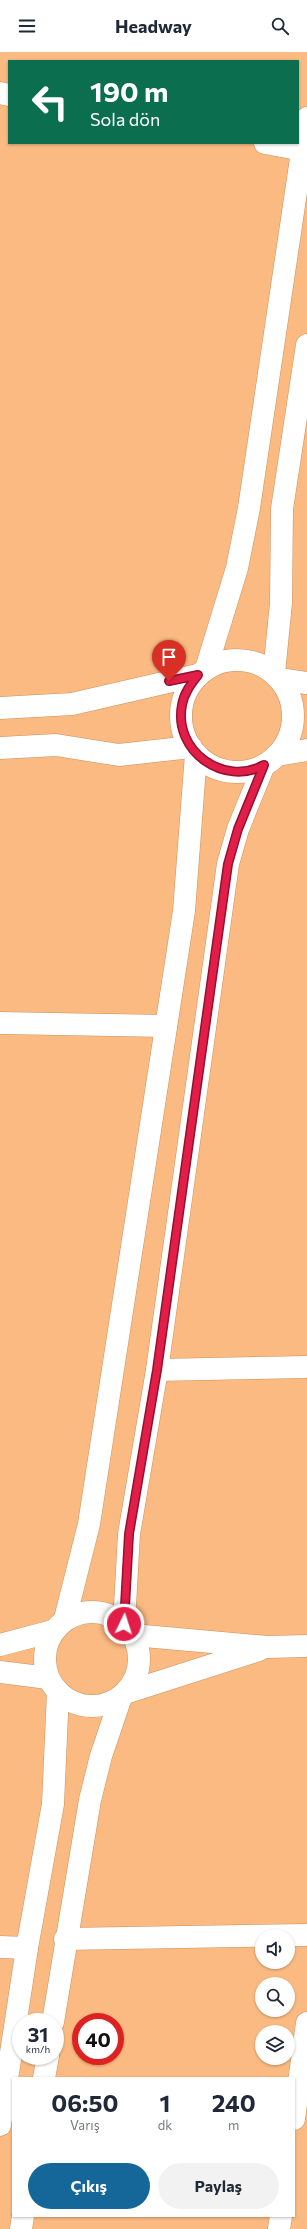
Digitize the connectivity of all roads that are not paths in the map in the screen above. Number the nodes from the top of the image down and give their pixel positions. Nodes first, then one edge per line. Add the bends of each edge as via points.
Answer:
1 (307, 118) edge
2 (270, 144) edge
3 (303, 150) junction
4 (307, 345) edge
5 (202, 672) junction
6 (276, 676) junction
7 (307, 683) edge
8 (0, 708) edge
9 (0, 748) edge
10 (193, 750) junction
11 (307, 750) edge
12 (271, 760) junction
13 (0, 1023) edge
14 (166, 1026) junction
15 (307, 1367) edge
16 (157, 1370) junction
17 (59, 1625) junction
18 (129, 1629) junction
19 (0, 1645) edge
20 (307, 1646) edge
21 (268, 1647) junction
22 (0, 1672) edge
23 (53, 1685) junction
24 (124, 1694) junction
25 (307, 1935) edge
26 (65, 1939) junction
27 (0, 1948) edge
28 (27, 1948) junction
29 (54, 2013) edge
30 (307, 2023) edge
31 (46, 2065) edge
32 (44, 2077) edge
33 (295, 2112) edge
34 (0, 2125) edge
35 (23, 2217) edge
36 (281, 2217) edge
37 (21, 2229) edge
38 (279, 2229) edge

1 - 3 street
2 - 3 street
3 - 5 street via 249,508 237,568
4 - 6 street via 282,509 281,603
5 - 6 street via 228,660 245,660 260,664
5 - 8 street via 72,704
5 - 10 street via 187,689 182,705 181,722 186,739
6 - 7 street
6 - 12 street via 291,700 293,717 291,733 284,747
9 - 10 street via 56,745 119,755
10 - 12 street via 209,764 225,771 243,772
10 - 14 street via 184,911
11 - 12 street
12 - 16 street via 238,829 228,864
13 - 14 street
14 - 17 street via 89,1524
15 - 16 street
16 - 18 street via 129,1534
17 - 18 street via 80,1613 96,1612 111,1615
17 - 19 street
17 - 23 street via 46,1646 44,1662
18 - 21 street
18 - 24 street via 139,1649 140,1664 136,1679
20 - 21 street
21 - 24 street
22 - 23 street
23 - 24 street via 71,1702 87,1706 101,1706 116,1701
23 - 28 street via 53,1804
24 - 26 street via 101,1756 90,1800
25 - 26 street
26 - 29 street
27 - 28 street
28 - 34 street
30 - 33 street
31 - 32 street
35 - 37 street
36 - 38 street

